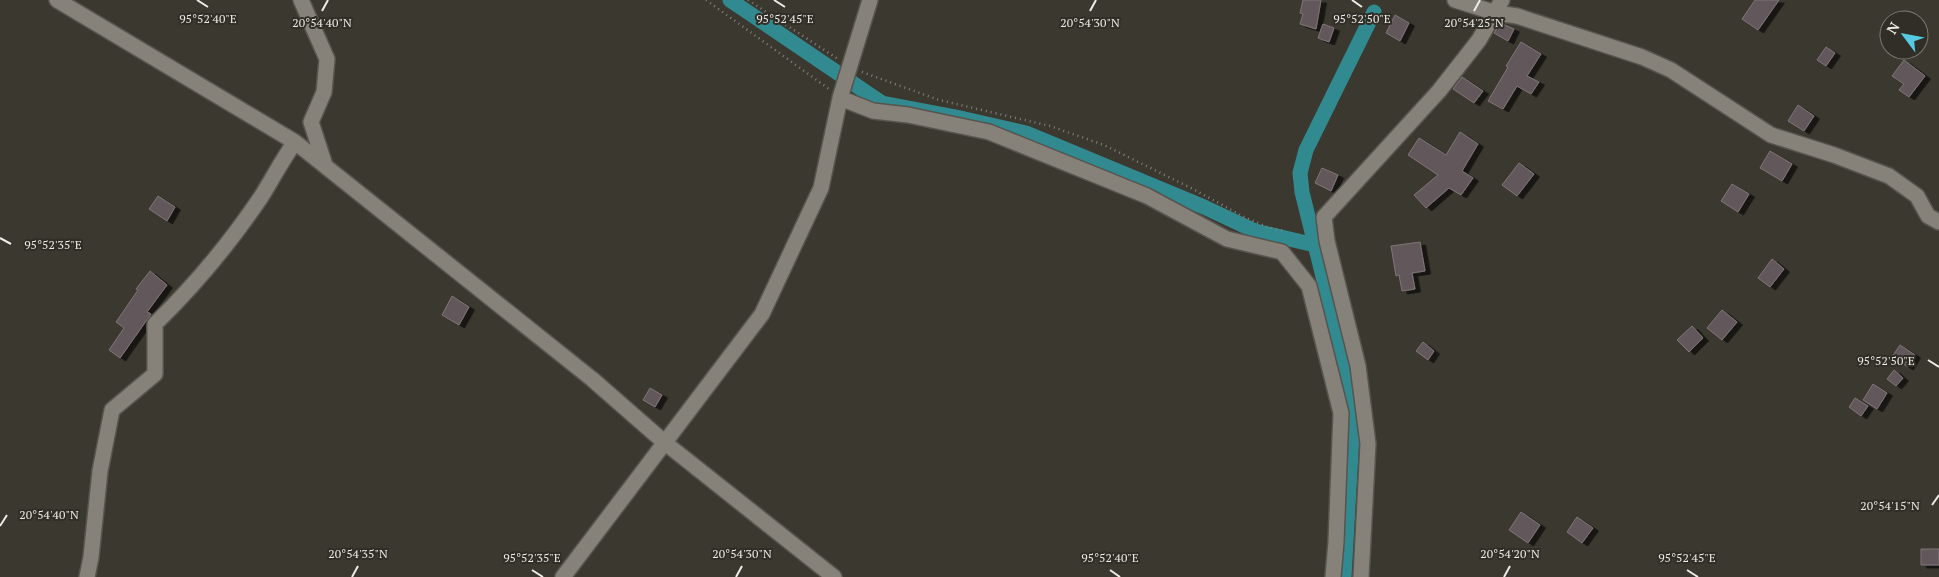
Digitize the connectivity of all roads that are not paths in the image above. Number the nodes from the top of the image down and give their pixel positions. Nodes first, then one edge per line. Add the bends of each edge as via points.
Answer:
1 (57, 0) edge
2 (302, 0) edge
3 (870, 0) edge
4 (1455, 0) edge
5 (1499, 6) edge
6 (840, 98) junction
7 (296, 142) junction
8 (325, 165) junction
9 (1939, 222) edge
10 (664, 442) junction
11 (87, 577) edge
12 (563, 577) edge
13 (834, 577) edge
14 (1333, 577) edge
15 (1361, 577) edge

1 - 7 street
2 - 8 street via 327,59 324,92 311,122
3 - 6 street
4 - 5 street
5 - 9 street via 1517,16 1642,57 1671,70 1771,135 1889,176 1917,196 1928,216
5 - 15 street via 1479,40 1439,91 1324,216 1326,241 1358,366 1368,444
6 - 10 street via 821,188 762,314
6 - 14 street via 873,110 989,132 1147,196 1227,238 1282,252 1309,286 1341,413
7 - 8 street
7 - 11 street via 280,161 262,195 226,246 187,293 155,324 156,374 112,410 100,471
8 - 10 street via 592,379
10 - 12 street
10 - 13 street

